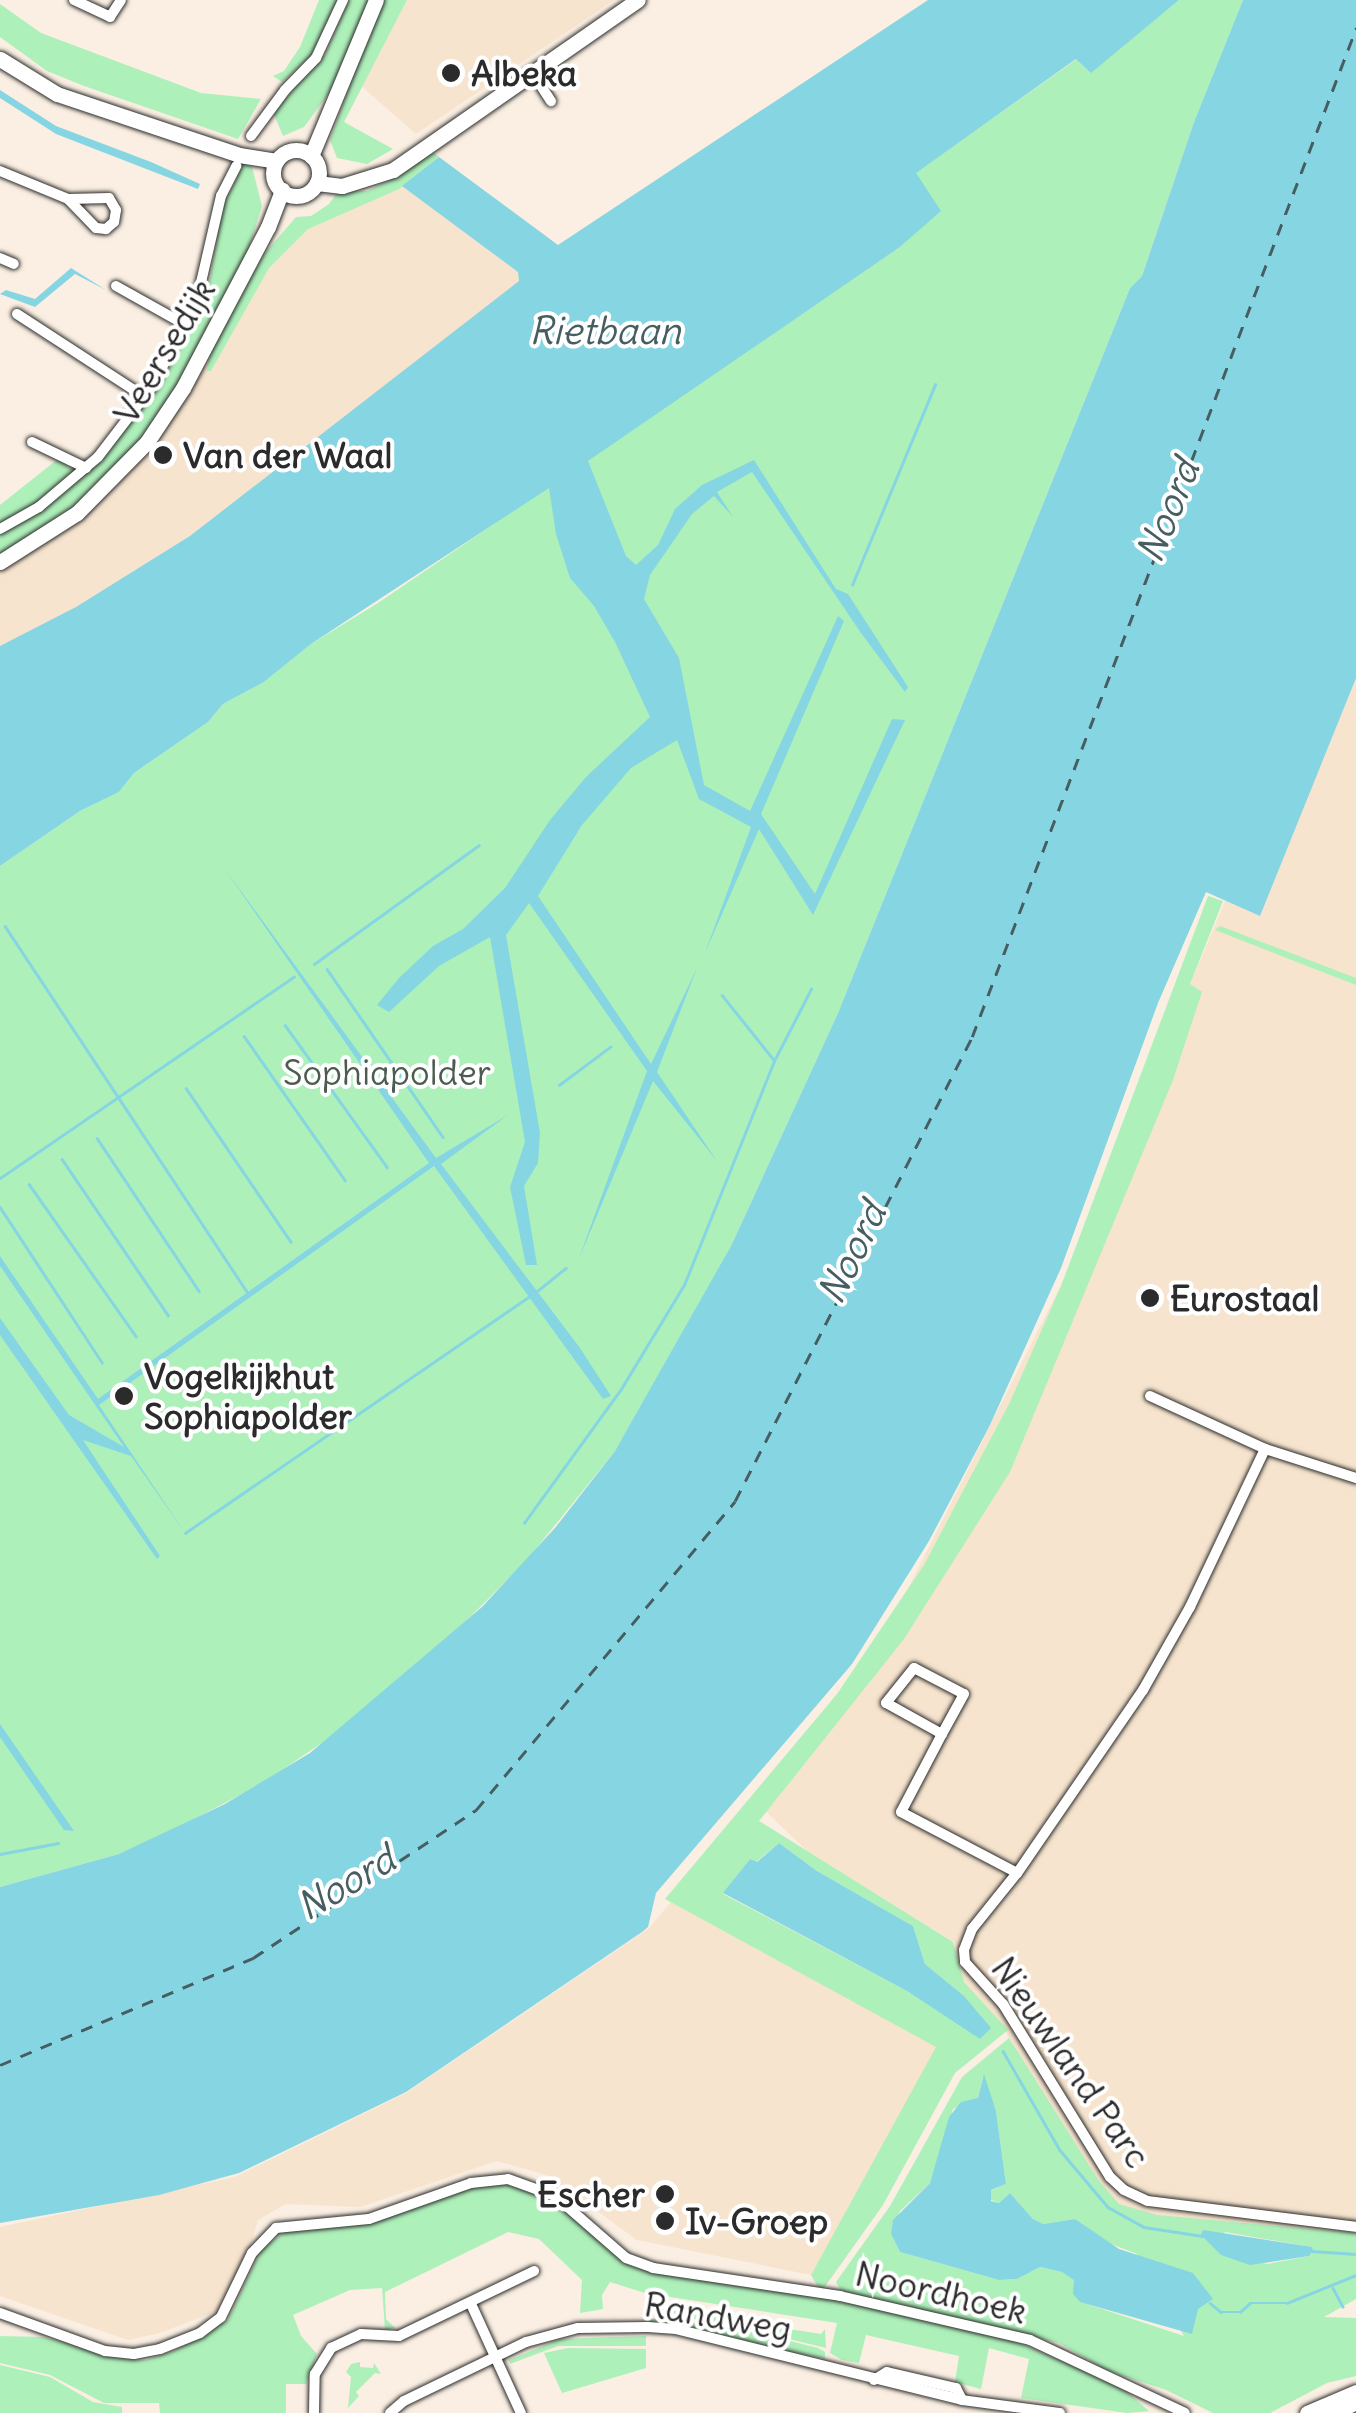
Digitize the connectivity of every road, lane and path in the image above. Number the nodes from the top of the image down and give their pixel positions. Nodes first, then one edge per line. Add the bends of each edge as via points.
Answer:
1 (74, 0) edge
2 (120, 0) edge
3 (343, 0) edge
4 (376, 0) edge
5 (638, 0) edge
6 (0, 60) edge
7 (532, 72) junction
8 (551, 101) dead end
9 (251, 136) dead end
10 (306, 154) junction
11 (237, 160) junction
12 (276, 167) junction
13 (0, 170) edge
14 (318, 178) junction
15 (286, 193) junction
16 (68, 199) junction
17 (0, 258) edge
18 (14, 264) dead end
19 (116, 286) dead end
20 (16, 314) dead end
21 (184, 324) junction
22 (145, 396) junction
23 (32, 442) dead end
24 (86, 468) junction
25 (0, 529) edge
26 (0, 562) edge
27 (1150, 1396) dead end
28 (1264, 1449) junction
29 (1356, 1478) edge
30 (942, 1734) junction
31 (1017, 1873) junction
32 (1356, 2226) edge
33 (534, 2271) dead end
34 (470, 2304) junction
35 (0, 2313) edge
36 (496, 2356) junction
37 (1356, 2392) edge
38 (1356, 2402) edge
39 (517, 2412) edge
40 (1182, 2412) edge
41 (314, 2413) edge
42 (390, 2413) edge
43 (1060, 2413) edge
44 (1306, 2413) edge
45 (1334, 2413) edge

1 - 2 street via 110,17
3 - 9 street via 316,58
4 - 10 main road
5 - 7 main road
6 - 11 main road via 57,94
7 - 8 street
7 - 14 main road via 394,170 342,186
10 - 12 main road via 288,152
10 - 14 main road
11 - 12 main road
11 - 21 street
12 - 15 main road
13 - 16 street
14 - 15 main road via 306,194
15 - 26 main road, Veersedijk via 183,388 147,442 77,513
16 - 16 street via 96,228 114,222 109,198
17 - 18 street
19 - 21 street
20 - 22 street
21 - 22 street
22 - 24 street
23 - 24 street
24 - 25 street
27 - 28 street
28 - 29 street
28 - 31 street, Nieuwland Parc via 1144,1690
30 - 30 street via 964,1694 914,1668 886,1703
30 - 31 street via 901,1812
31 - 32 street, Nieuwland Parc via 966,1940 965,1962 1003,2004 1110,2177 1148,2201
33 - 34 street
34 - 36 street
34 - 41 street via 399,2336 361,2334 331,2348 315,2374
35 - 40 street, Noordhoek via 105,2351 160,2348 221,2317 252,2253 276,2228 369,2219 471,2182 508,2178 556,2196 626,2258 653,2268 840,2296 1030,2340
36 - 39 street
36 - 42 street, Randweg
36 - 43 street, Randweg via 578,2328 676,2329 874,2380 887,2372 956,2388 962,2400
37 - 44 main road
38 - 45 main road

